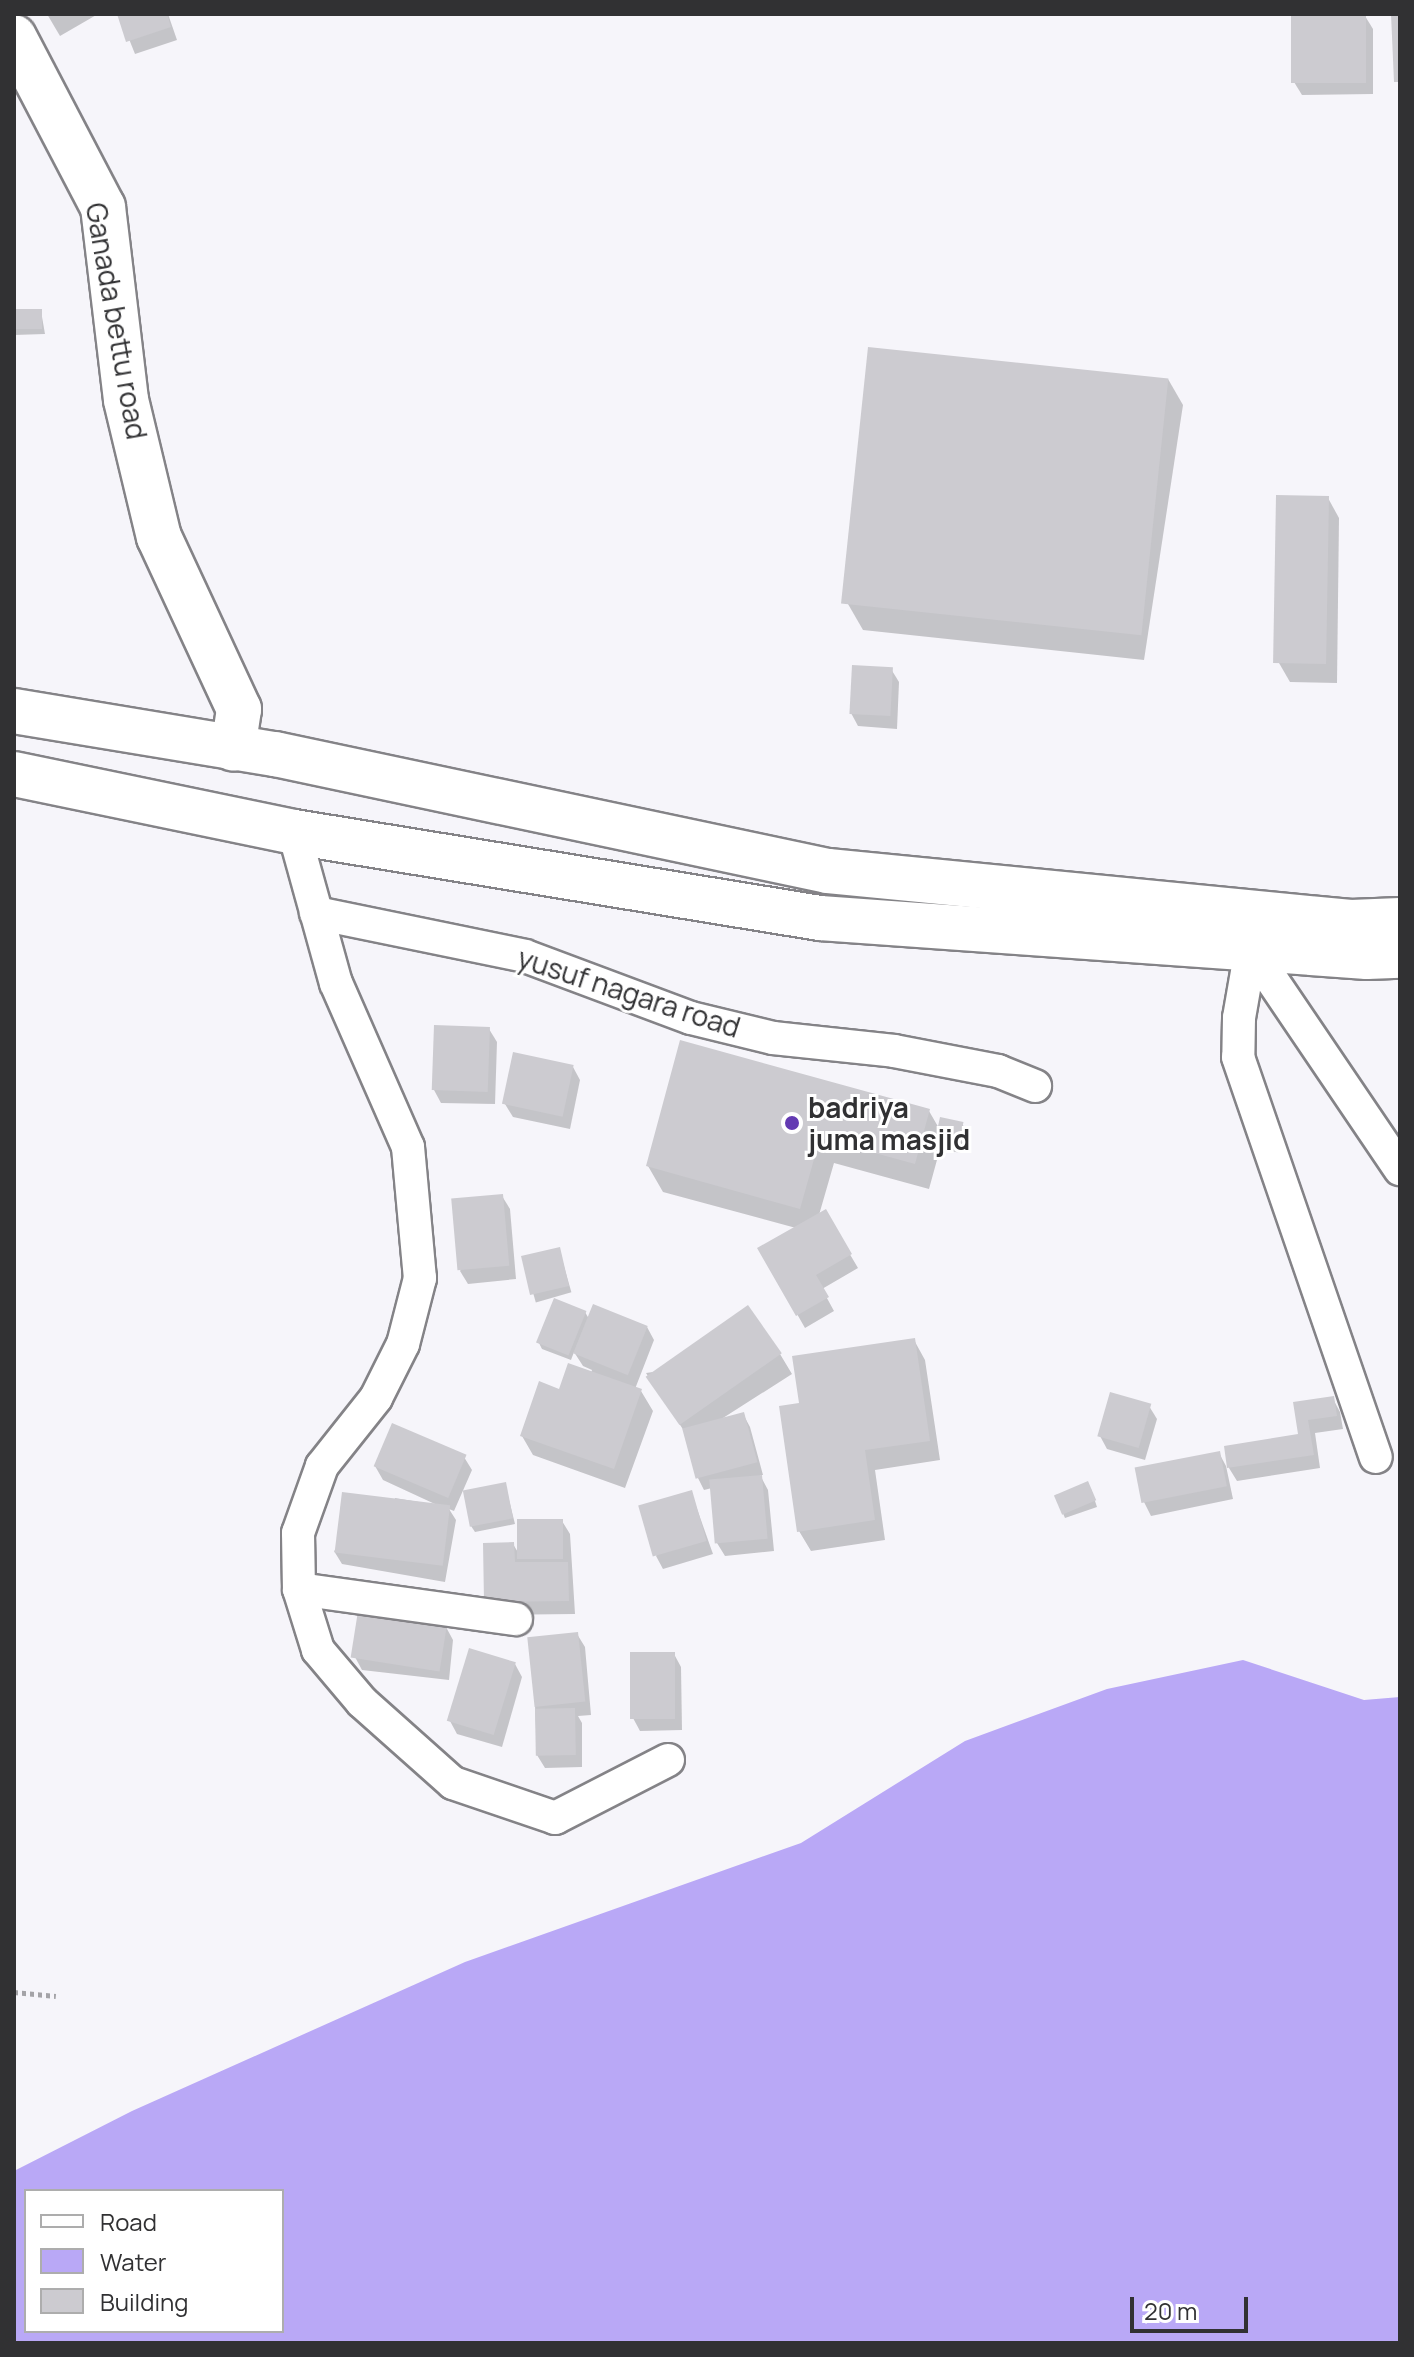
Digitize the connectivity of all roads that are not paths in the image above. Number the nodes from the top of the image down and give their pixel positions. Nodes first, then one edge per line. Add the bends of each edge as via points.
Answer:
1 (14, 37) edge
2 (14, 711) edge
3 (233, 749) junction
4 (14, 774) edge
5 (294, 832) junction
6 (316, 913) junction
7 (1400, 920) edge
8 (1251, 949) junction
9 (1400, 956) edge
10 (1035, 1086) dead end
11 (1400, 1169) edge
12 (1376, 1457) dead end
13 (299, 1589) junction
14 (516, 1619) dead end
15 (668, 1760) dead end

1 - 3 main road, Ganada bettu road via 103,207 126,400 159,537 239,709
2 - 3 main road
3 - 7 main road via 828,871 1351,922
4 - 5 main road
5 - 6 street
5 - 8 main road via 820,918
6 - 10 street, yusuf nagara road via 525,956 691,1018 773,1038 894,1051 998,1071
6 - 13 street via 336,983 408,1147 420,1278 403,1344 376,1398 322,1466 298,1533
8 - 9 main road
8 - 11 street
8 - 12 street via 1238,1057
13 - 14 street
13 - 15 street via 318,1650 362,1702 453,1783 555,1818

